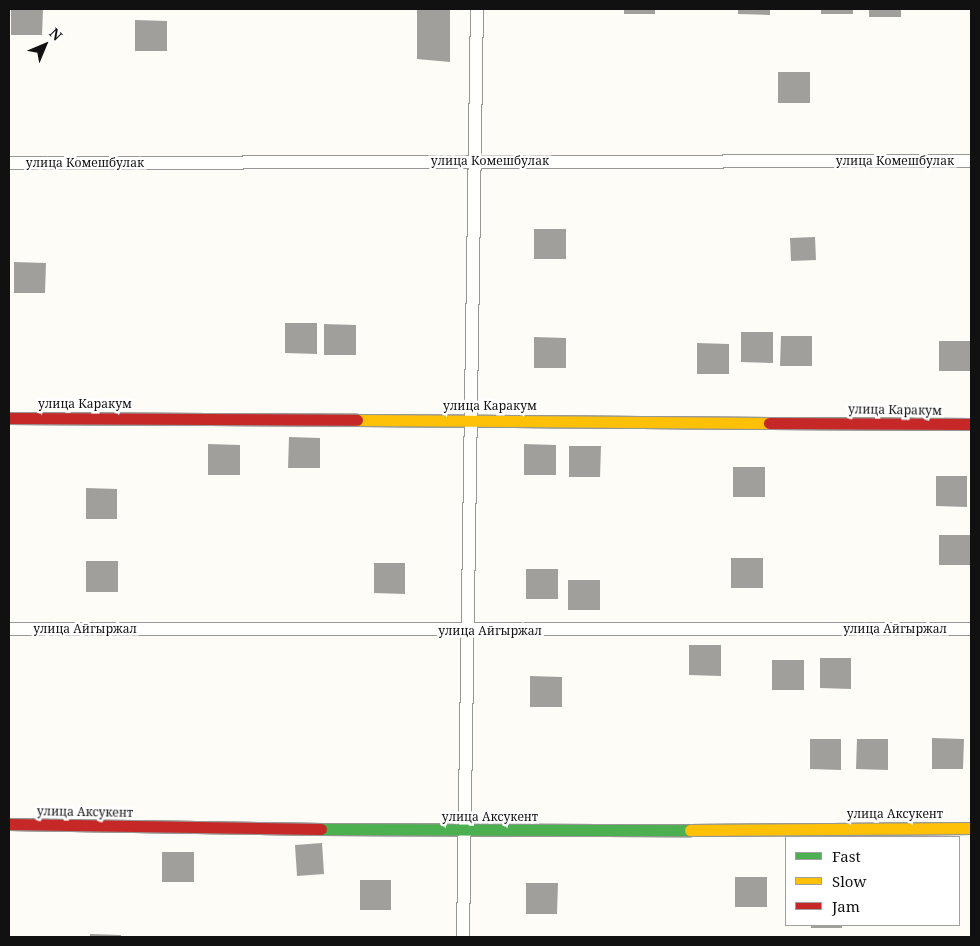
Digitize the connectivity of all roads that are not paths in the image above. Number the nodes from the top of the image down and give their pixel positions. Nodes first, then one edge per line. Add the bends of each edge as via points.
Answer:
1 (476, 9) edge
2 (473, 161) junction
3 (971, 161) edge
4 (9, 163) edge
5 (9, 418) edge
6 (467, 419) junction
7 (971, 424) edge
8 (9, 628) edge
9 (971, 629) edge
10 (466, 632) junction
11 (9, 824) edge
12 (971, 828) edge
13 (465, 831) junction
14 (463, 937) edge

1 - 2 street
2 - 3 street, улица Комешбулак
2 - 4 street, улица Комешбулак
2 - 6 street
5 - 6 street, улица Каракум
6 - 7 street, улица Каракум
6 - 10 street
8 - 10 street, улица Айгыржал
9 - 10 street, улица Айгыржал
10 - 13 street
11 - 13 street, улица Аксукент
12 - 13 street, улица Аксукент
13 - 14 street

